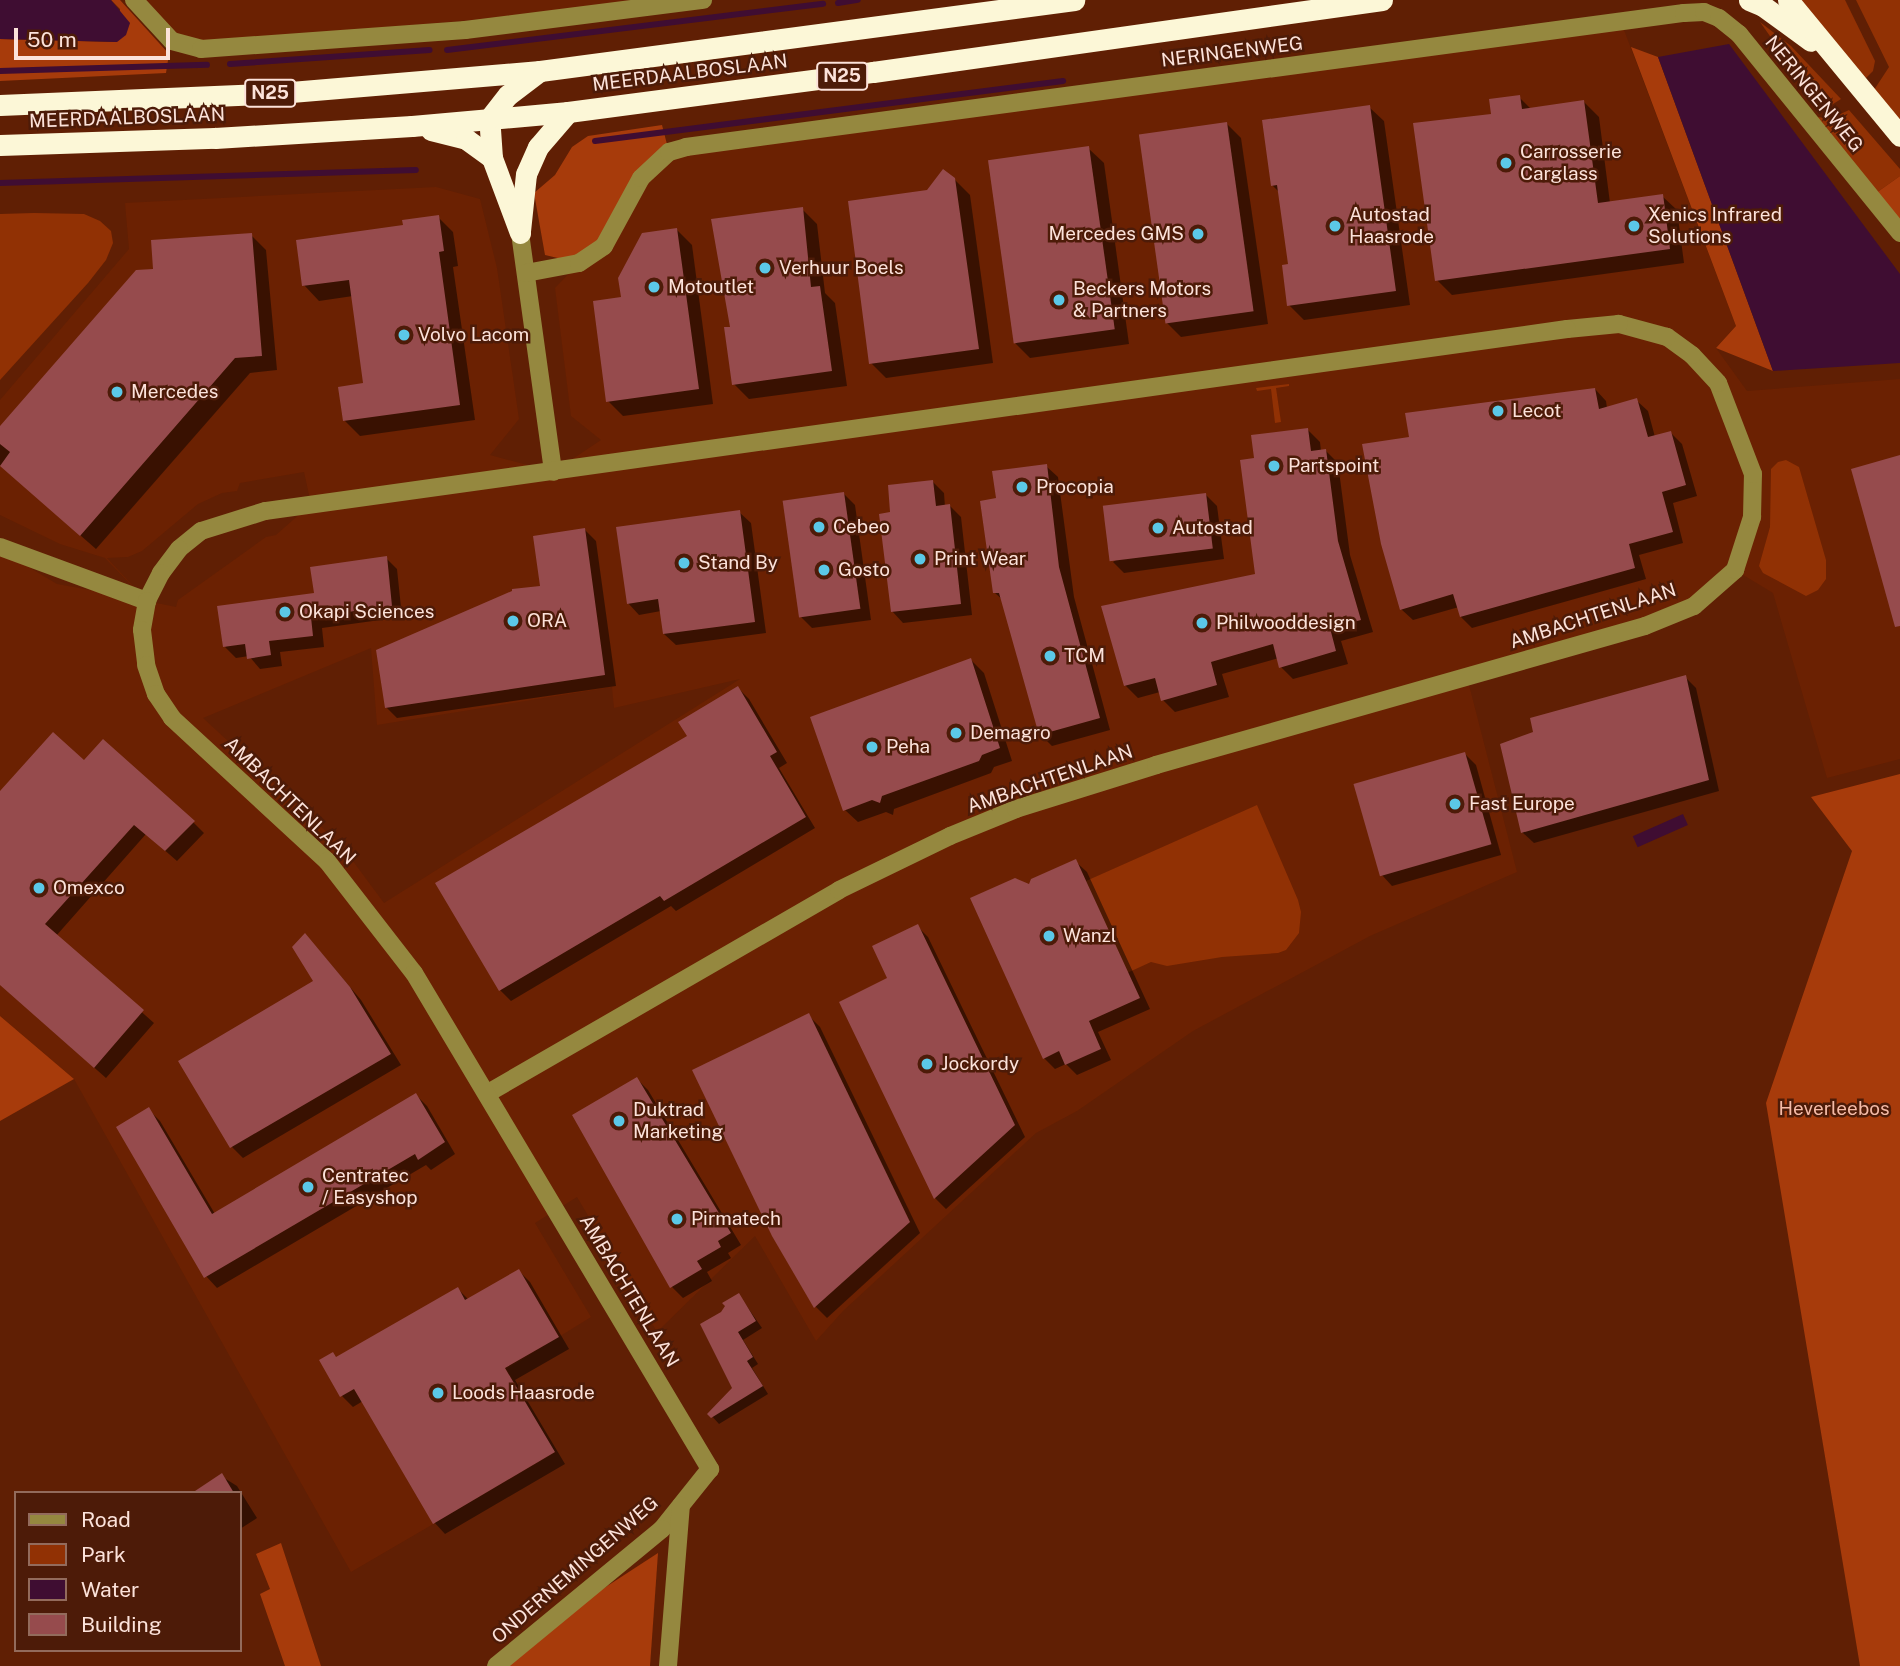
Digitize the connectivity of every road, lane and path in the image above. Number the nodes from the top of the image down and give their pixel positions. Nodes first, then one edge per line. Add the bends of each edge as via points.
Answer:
1 (134, 0) edge
2 (703, 0) edge
3 (1074, 0) edge
4 (1382, 0) edge
5 (1749, 0) edge
6 (1788, 0) edge
7 (1833, 57) junction
8 (540, 71) junction
9 (0, 105) edge
10 (568, 112) junction
11 (489, 119) junction
12 (412, 126) junction
13 (1900, 136) edge
14 (0, 145) edge
15 (492, 158) junction
16 (520, 233) junction
17 (1900, 233) edge
18 (526, 273) junction
19 (553, 472) junction
20 (0, 547) edge
21 (148, 601) junction
22 (488, 1093) junction
23 (681, 1506) junction
24 (496, 1666) edge
25 (668, 1666) edge

1 - 2 street via 172,41 201,49 477,29
3 - 8 highway, MEERDAALBOSLAAN / N25
4 - 10 highway, MEERDAALBOSLAAN / N25
5 - 7 highway
6 - 7 highway
7 - 13 highway
8 - 9 highway, MEERDAALBOSLAAN / N25 via 267,94
8 - 11 highway via 508,95
10 - 11 highway, MEERDAALBOSLAAN / N25
10 - 16 highway via 538,146 526,174
11 - 12 highway, MEERDAALBOSLAAN / N25
11 - 15 highway
12 - 14 highway, MEERDAALBOSLAAN / N25
12 - 15 highway via 466,139
15 - 16 highway
16 - 18 street
17 - 18 street, NERINGENWEG via 1740,34 1704,12 686,147 669,152 641,178 604,246 579,263
18 - 19 street
19 - 21 street, AMBACHTENLAAN via 241,517 201,531 179,549 160,573
19 - 22 street, AMBACHTENLAAN via 1619,324 1667,337 1718,383 1753,474 1752,517 1735,570 1694,606 1645,626 1156,765 950,836 839,890
20 - 21 street
21 - 22 street, AMBACHTENLAAN via 142,630 146,665 156,694 172,718 327,861 414,973
22 - 23 street, AMBACHTENLAAN via 710,1469
23 - 24 street, ONDERNEMINGENWEG via 662,1529
23 - 25 street

